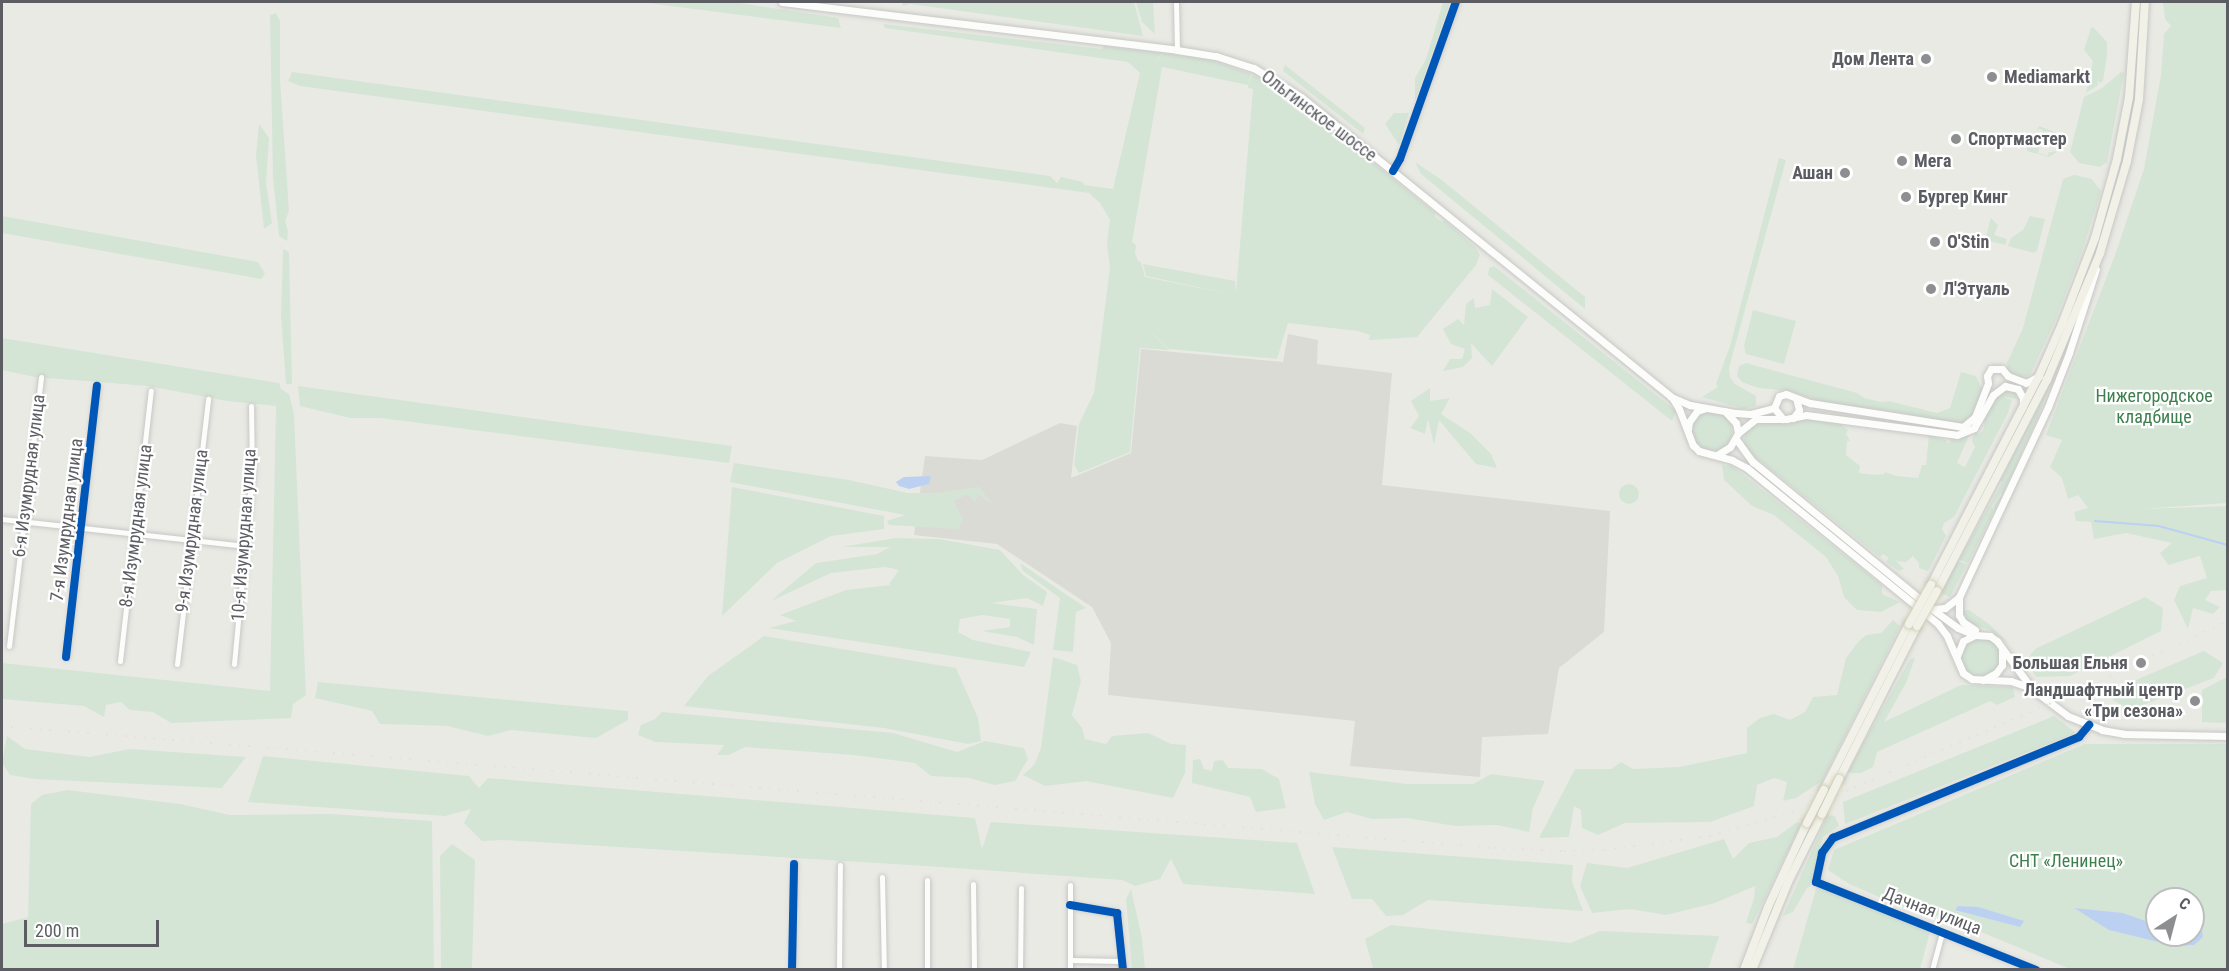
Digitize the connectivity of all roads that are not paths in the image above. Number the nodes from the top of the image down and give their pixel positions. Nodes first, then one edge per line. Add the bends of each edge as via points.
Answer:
1 (782, 2) edge
2 (1176, 2) edge
3 (1456, 2) edge
4 (2136, 2) edge
5 (2145, 2) edge
6 (1177, 50) junction
7 (1393, 171) junction
8 (2100, 253) junction
9 (2008, 376) junction
10 (2038, 376) junction
11 (41, 377) dead end
12 (1988, 383) junction
13 (97, 386) dead end
14 (2002, 387) junction
15 (152, 391) dead end
16 (1671, 397) junction
17 (1796, 398) junction
18 (208, 399) dead end
19 (251, 406) dead end
20 (1712, 407) junction
21 (2023, 407) junction
22 (1773, 408) junction
23 (1720, 409) junction
24 (1793, 417) junction
25 (1783, 419) junction
26 (1688, 431) junction
27 (1737, 436) junction
28 (1717, 455) junction
29 (2, 519) edge
30 (24, 521) junction
31 (81, 528) junction
32 (135, 534) junction
33 (191, 540) junction
34 (246, 546) junction
35 (1934, 588) junction
36 (1959, 597) junction
37 (1932, 609) junction
38 (1913, 625) junction
39 (1979, 634) junction
40 (9, 646) dead end
41 (2001, 647) junction
42 (66, 657) dead end
43 (1957, 659) junction
44 (120, 661) dead end
45 (177, 664) dead end
46 (234, 664) dead end
47 (1981, 680) junction
48 (2032, 689) junction
49 (2089, 725) junction
50 (2228, 736) edge
51 (794, 864) dead end
52 (840, 865) dead end
53 (882, 877) dead end
54 (927, 880) dead end
55 (973, 884) dead end
56 (1070, 885) dead end
57 (1021, 888) dead end
58 (1070, 905) junction
59 (1942, 933) junction
60 (1070, 960) junction
61 (1122, 961) junction
62 (792, 969) edge
63 (839, 969) edge
64 (884, 969) edge
65 (927, 969) edge
66 (974, 969) edge
67 (1020, 969) edge
68 (1070, 969) edge
69 (1123, 969) edge
70 (1744, 969) edge
71 (1752, 969) edge
72 (1932, 969) edge
73 (2036, 969) edge

1 - 6 main road, Ольгинское шоссе
2 - 6 street
3 - 7 street
4 - 10 main road via 2129,97 2110,186 2079,283
5 - 8 main road via 2139,99 2127,160
6 - 7 main road, Ольгинское шоссе via 1236,61 1269,75
7 - 16 main road, Ольгинское шоссе
8 - 35 main road via 2047,380
8 - 36 main road via 2069,353 2036,436
9 - 10 main road via 2026,383
9 - 12 main road via 1995,368 1988,372
9 - 14 main road
10 - 21 main road
11 - 30 street, 6-я Изумрудная улица
12 - 14 main road
12 - 17 main road via 1976,417 1963,426
13 - 31 street, 7-я Изумрудная улица
14 - 21 main road via 2018,389
14 - 24 main road via 1974,428 1957,435 1806,415
15 - 32 street, 8-я Изумрудная улица
16 - 20 main road via 1690,405
16 - 26 main road
17 - 22 main road via 1783,394
17 - 24 main road via 1799,406
18 - 33 street, 9-я Изумрудная улица
19 - 34 street, 10-я Изумрудная улица via 252,474
20 - 23 main road
20 - 26 main road via 1697,411
21 - 35 main road
22 - 23 main road via 1752,414
22 - 25 main road
23 - 27 main road via 1736,423
24 - 25 main road
25 - 27 main road via 1756,420
26 - 28 main road via 1699,451
27 - 28 main road via 1730,447
27 - 37 main road via 1753,462
28 - 43 main road via 1747,468 1938,624
29 - 30 street
30 - 31 street
30 - 40 street, 6-я Изумрудная улица
31 - 32 street
31 - 42 street, 7-я Изумрудная улица
32 - 33 street
32 - 44 street, 8-я Изумрудная улица
33 - 34 street
33 - 45 street, 9-я Изумрудная улица
34 - 46 street, 10-я Изумрудная улица
35 - 38 main road, bridge
36 - 37 main road via 1945,608
36 - 39 main road via 1963,622
37 - 39 main road via 1958,628
38 - 70 main road, bridge via 1807,823
38 - 71 main road, bridge via 1789,880
39 - 41 main road via 1990,636
39 - 43 main road via 1963,641
41 - 47 main road via 2002,665 1991,677
41 - 48 main road
43 - 47 main road via 1964,673
47 - 48 main road via 2011,681
48 - 49 main road via 2068,716
49 - 50 main road via 2124,734
49 - 59 street, Дачная улица via 2079,737 1833,838 1821,853 1816,882
51 - 62 street
52 - 63 street
53 - 64 street
54 - 65 street
55 - 66 street
56 - 58 street
57 - 67 street
58 - 60 street
58 - 61 street via 1117,913
59 - 72 street
59 - 73 street, Дачная улица
60 - 61 street
60 - 68 street
61 - 69 street

